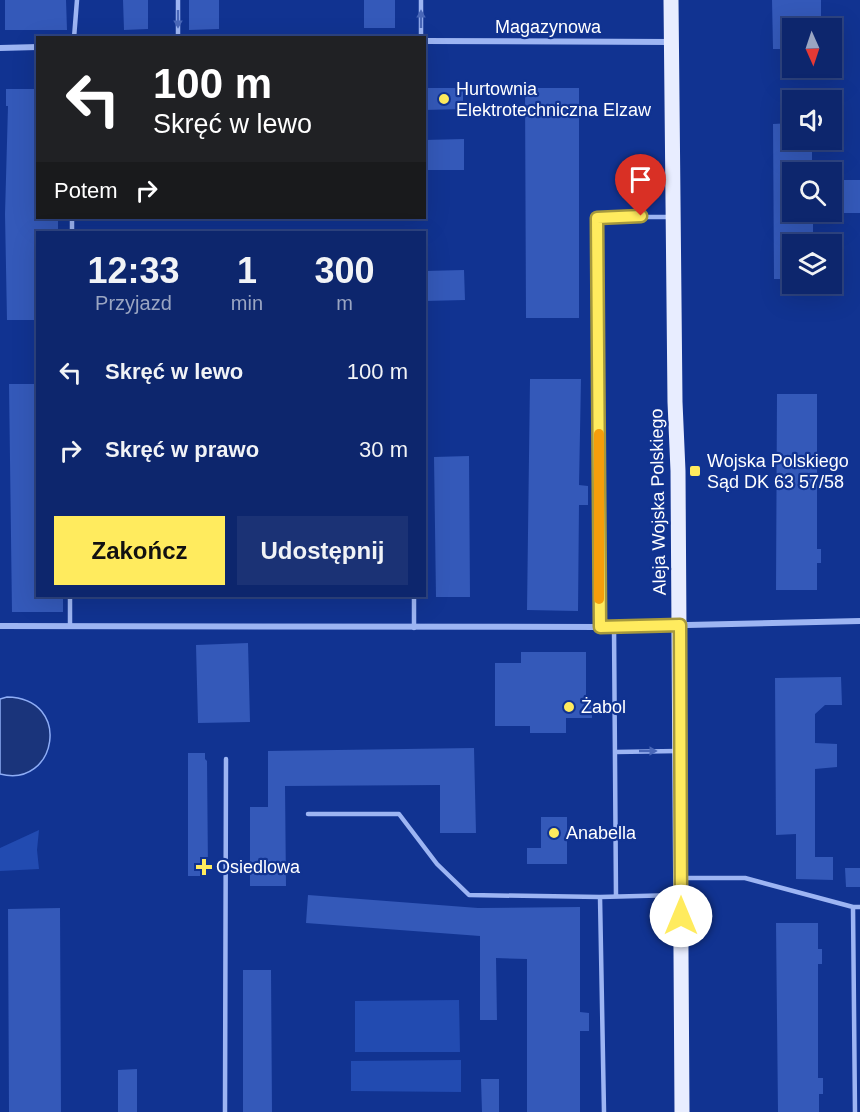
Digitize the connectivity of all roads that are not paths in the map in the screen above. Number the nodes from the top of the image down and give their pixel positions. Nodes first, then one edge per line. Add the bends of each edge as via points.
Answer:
1 (78, 0) edge
2 (178, 0) edge
3 (421, 0) edge
4 (671, 0) edge
5 (74, 36) edge
6 (178, 36) edge
7 (421, 36) edge
8 (426, 42) edge
9 (672, 42) junction
10 (36, 47) edge
11 (0, 48) edge
12 (672, 217) junction
13 (70, 597) edge
14 (414, 597) edge
15 (860, 621) edge
16 (680, 625) junction
17 (0, 626) edge
18 (70, 626) junction
19 (614, 626) junction
20 (600, 627) junction
21 (414, 628) junction
22 (681, 751) junction
23 (615, 752) junction
24 (226, 759) dead end
25 (308, 814) dead end
26 (681, 878) junction
27 (681, 895) junction
28 (615, 896) junction
29 (600, 897) junction
30 (854, 907) junction
31 (860, 907) edge
32 (225, 1112) edge
33 (604, 1112) edge
34 (682, 1112) edge
35 (855, 1112) edge

1 - 5 lane
2 -> 6 lane
7 -> 3 lane
4 - 9 main road, Aleja Wojska Polskiego
8 - 9 street, Magazynowa
9 - 12 main road, Aleja Wojska Polskiego
10 - 11 street
12 - 16 main road, Aleja Wojska Polskiego
12 - 20 lane via 597,218
13 - 18 lane
14 - 21 lane
15 - 16 street
16 - 19 street
16 - 22 main road, Aleja Wojska Polskiego
17 - 18 street
18 - 21 street
19 - 20 street
19 - 23 lane
20 - 21 street
23 -> 22 lane
22 - 26 main road, Aleja Wojska Polskiego
23 - 28 lane
24 - 32 lane
25 - 29 lane via 399,814 438,864 469,895
26 - 27 main road, Aleja Wojska Polskiego
26 - 30 lane via 744,878
27 - 28 lane
27 - 34 main road, Aleja Wojska Polskiego
28 - 29 lane
29 - 33 lane
30 - 31 lane
30 - 35 lane

